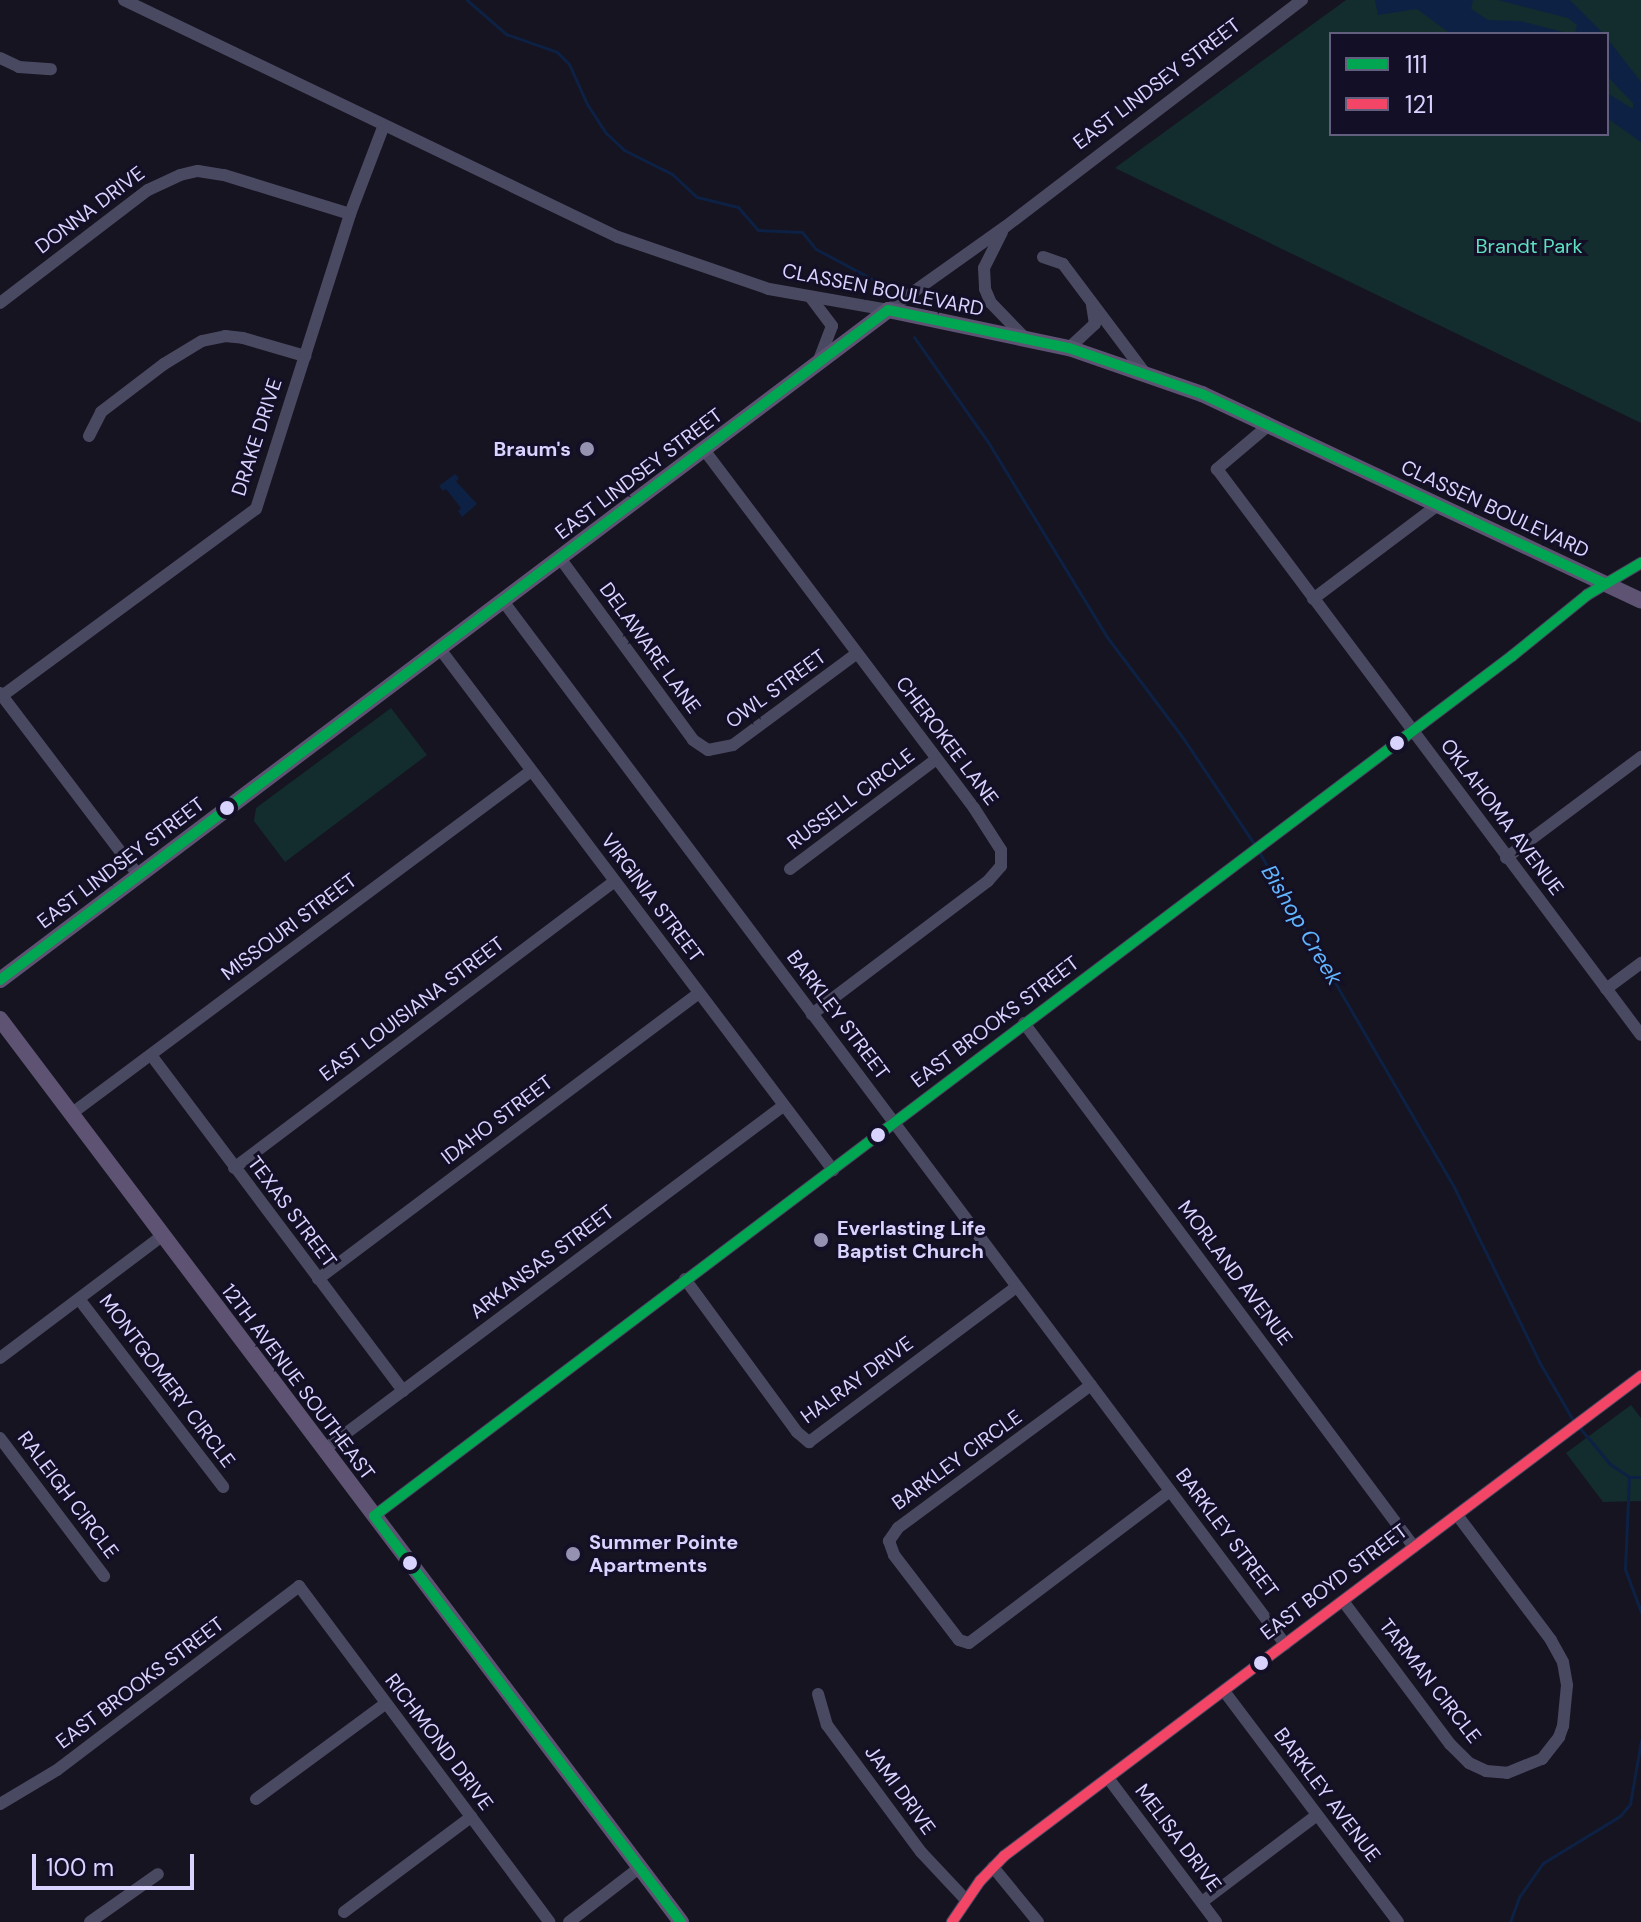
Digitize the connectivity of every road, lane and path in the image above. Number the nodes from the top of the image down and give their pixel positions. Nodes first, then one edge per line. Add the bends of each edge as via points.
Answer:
1 (124, 0) edge
2 (1302, 0) edge
3 (0, 58) edge
4 (51, 69) dead end
5 (384, 125) junction
6 (350, 214) junction
7 (1005, 227) junction
8 (1043, 257) dead end
9 (811, 298) junction
10 (1091, 302) junction
11 (0, 303) edge
12 (888, 310) junction
13 (1024, 337) junction
14 (1069, 348) junction
15 (305, 356) junction
16 (818, 361) junction
17 (1144, 372) junction
18 (1270, 424) junction
19 (89, 436) dead end
20 (705, 451) junction
21 (1439, 504) junction
22 (560, 558) junction
23 (1641, 563) edge
24 (1568, 566) junction
25 (1606, 584) junction
26 (1313, 599) junction
27 (503, 601) junction
28 (1641, 601) edge
29 (1571, 607) junction
30 (440, 649) junction
31 (856, 654) junction
32 (1, 695) edge
33 (1413, 731) junction
34 (716, 751) joint
35 (1641, 757) edge
36 (935, 760) junction
37 (531, 771) junction
38 (1506, 858) junction
39 (790, 869) dead end
40 (139, 876) junction
41 (614, 882) junction
42 (1641, 963) edge
43 (0, 980) edge
44 (1606, 989) junction
45 (699, 993) junction
46 (812, 1014) junction
47 (0, 1019) edge
48 (1024, 1023) junction
49 (1641, 1035) edge
50 (151, 1055) junction
51 (783, 1106) junction
52 (71, 1114) junction
53 (894, 1124) junction
54 (234, 1168) junction
55 (833, 1170) junction
56 (163, 1235) junction
57 (318, 1279) junction
58 (685, 1279) junction
59 (1016, 1287) junction
60 (79, 1299) junction
61 (0, 1358) edge
62 (1641, 1376) edge
63 (1091, 1385) junction
64 (403, 1391) junction
65 (0, 1438) edge
66 (325, 1449) junction
67 (223, 1487) dead end
68 (1170, 1491) junction
69 (1457, 1515) junction
70 (374, 1516) junction
71 (1414, 1547) junction
72 (104, 1576) dead end
73 (299, 1586) joint
74 (1343, 1601) junction
75 (1285, 1644) junction
76 (1224, 1691) junction
77 (818, 1694) dead end
78 (385, 1704) junction
79 (1108, 1778) junction
80 (256, 1799) dead end
81 (0, 1804) edge
82 (1317, 1815) junction
83 (471, 1817) junction
84 (993, 1867) junction
85 (639, 1868) junction
86 (158, 1874) dead end
87 (966, 1900) junction
88 (1202, 1902) junction
89 (344, 1912) dead end
90 (90, 1922) edge
91 (549, 1922) edge
92 (569, 1922) edge
93 (681, 1922) edge
94 (952, 1922) edge
95 (1038, 1922) edge
96 (1216, 1922) edge
97 (1398, 1922) edge

1 - 5 street, CLASSEN BOULEVARD
2 - 7 street, EAST LINDSEY STREET
3 - 4 street via 19,67
5 - 6 street, DRAKE DRIVE
5 - 9 street, CLASSEN BOULEVARD via 618,237 746,282
6 - 11 street, DONNA DRIVE via 224,175 180,175 148,190
6 - 15 street, DRAKE DRIVE
7 - 12 street, EAST LINDSEY STREET
7 - 13 street via 984,268 983,282 991,303
8 - 10 street via 1063,264
9 - 12 street, CLASSEN BOULEVARD
9 - 16 street via 832,326
10 - 14 street via 1095,324
10 - 17 street
12 - 13 main road, CLASSEN BOULEVARD
12 - 16 main road, EAST LINDSEY STREET
13 - 14 main road, CLASSEN BOULEVARD
14 - 17 main road, CLASSEN BOULEVARD
15 - 19 street via 243,338 202,341 101,412
15 - 32 street, DRAKE DRIVE via 256,509
16 - 20 main road, EAST LINDSEY STREET
17 - 18 main road, CLASSEN BOULEVARD
18 - 21 main road, CLASSEN BOULEVARD
18 - 26 street, OKLAHOMA AVENUE via 1217,469
20 - 22 main road, EAST LINDSEY STREET
20 - 31 street, CHEROKEE LANE
21 - 24 main road, CLASSEN BOULEVARD
21 - 26 street
22 - 27 main road, EAST LINDSEY STREET
22 - 34 street, DELAWARE LANE via 693,740
23 - 25 street, EAST BROOKS STREET
24 - 25 main road, CLASSEN BOULEVARD
24 - 29 street via 1581,587
25 - 28 main road, CLASSEN BOULEVARD
25 - 29 street, EAST BROOKS STREET
26 - 33 street, OKLAHOMA AVENUE
27 - 30 main road, EAST LINDSEY STREET
27 - 46 street, BARKLEY STREET
29 - 33 street, EAST BROOKS STREET
30 - 37 street, VIRGINIA STREET
30 - 40 main road, EAST LINDSEY STREET
31 - 34 street, OWL STREET via 740,741
31 - 36 street, CHEROKEE LANE
32 - 40 street
33 - 38 street, OKLAHOMA AVENUE
33 - 48 street, EAST BROOKS STREET
35 - 38 street
36 - 39 street, RUSSELL CIRCLE
36 - 46 street, CHEROKEE LANE via 997,840 1001,866
37 - 41 street, VIRGINIA STREET
37 - 50 street, MISSOURI STREET
38 - 44 street, OKLAHOMA AVENUE
40 - 43 main road, EAST LINDSEY STREET
41 - 45 street, VIRGINIA STREET
41 - 54 street, EAST LOUISIANA STREET
42 - 44 street
44 - 49 street, OKLAHOMA AVENUE
45 - 51 street, VIRGINIA STREET
45 - 57 street, IDAHO STREET
46 - 53 street, BARKLEY STREET
47 - 52 main road, 12TH AVENUE SOUTHEAST
48 - 53 street, EAST BROOKS STREET
48 - 71 street, MORLAND AVENUE
50 - 52 street, MISSOURI STREET
50 - 54 street, TEXAS STREET
51 - 55 street, VIRGINIA STREET
51 - 64 street, ARKANSAS STREET
52 - 56 main road, 12TH AVENUE SOUTHEAST
53 - 55 street, EAST BROOKS STREET
53 - 59 street, BARKLEY STREET
54 - 57 street, TEXAS STREET
55 - 58 street, EAST BROOKS STREET
56 - 60 street
56 - 66 main road, 12TH AVENUE SOUTHEAST
57 - 64 street, TEXAS STREET
58 - 59 street, HALRAY DRIVE via 809,1442
58 - 70 street, EAST BROOKS STREET
59 - 63 street, BARKLEY STREET
60 - 61 street
60 - 67 street, MONTGOMERY CIRCLE
62 - 69 street, EAST BOYD STREET
63 - 68 street, BARKLEY STREET
63 - 68 street, BARKLEY CIRCLE via 898,1528 889,1541 894,1555 959,1640 969,1643
64 - 66 street, ARKANSAS STREET
65 - 72 street, RALEIGH CIRCLE
66 - 70 main road, 12TH AVENUE SOUTHEAST
68 - 75 street, BARKLEY STREET
69 - 71 street, EAST BOYD STREET
69 - 74 street, TARMAN CIRCLE via 1563,1662 1563,1726 1542,1759 1507,1773 1469,1763
70 - 85 main road, 12TH AVENUE SOUTHEAST
71 - 74 street, EAST BOYD STREET
73 - 78 street, RICHMOND DRIVE
73 - 81 street, EAST BROOKS STREET via 57,1770
74 - 75 street, EAST BOYD STREET
75 - 76 street, EAST BOYD STREET
76 - 79 street, EAST BOYD STREET
76 - 82 street, BARKLEY AVENUE
77 - 87 street, JAMI DRIVE via 827,1725 921,1852
78 - 80 street
78 - 83 street, RICHMOND DRIVE
79 - 84 street, EAST BOYD STREET
79 - 88 street, MELISA DRIVE
82 - 88 street
82 - 97 street, BARKLEY AVENUE
83 - 89 street
83 - 91 street, RICHMOND DRIVE
84 - 87 street, EAST BOYD STREET
84 - 95 street
85 - 92 street
85 - 93 main road, 12TH AVENUE SOUTHEAST
86 - 90 street
87 - 94 street, EAST BOYD STREET
88 - 96 street, MELISA DRIVE

